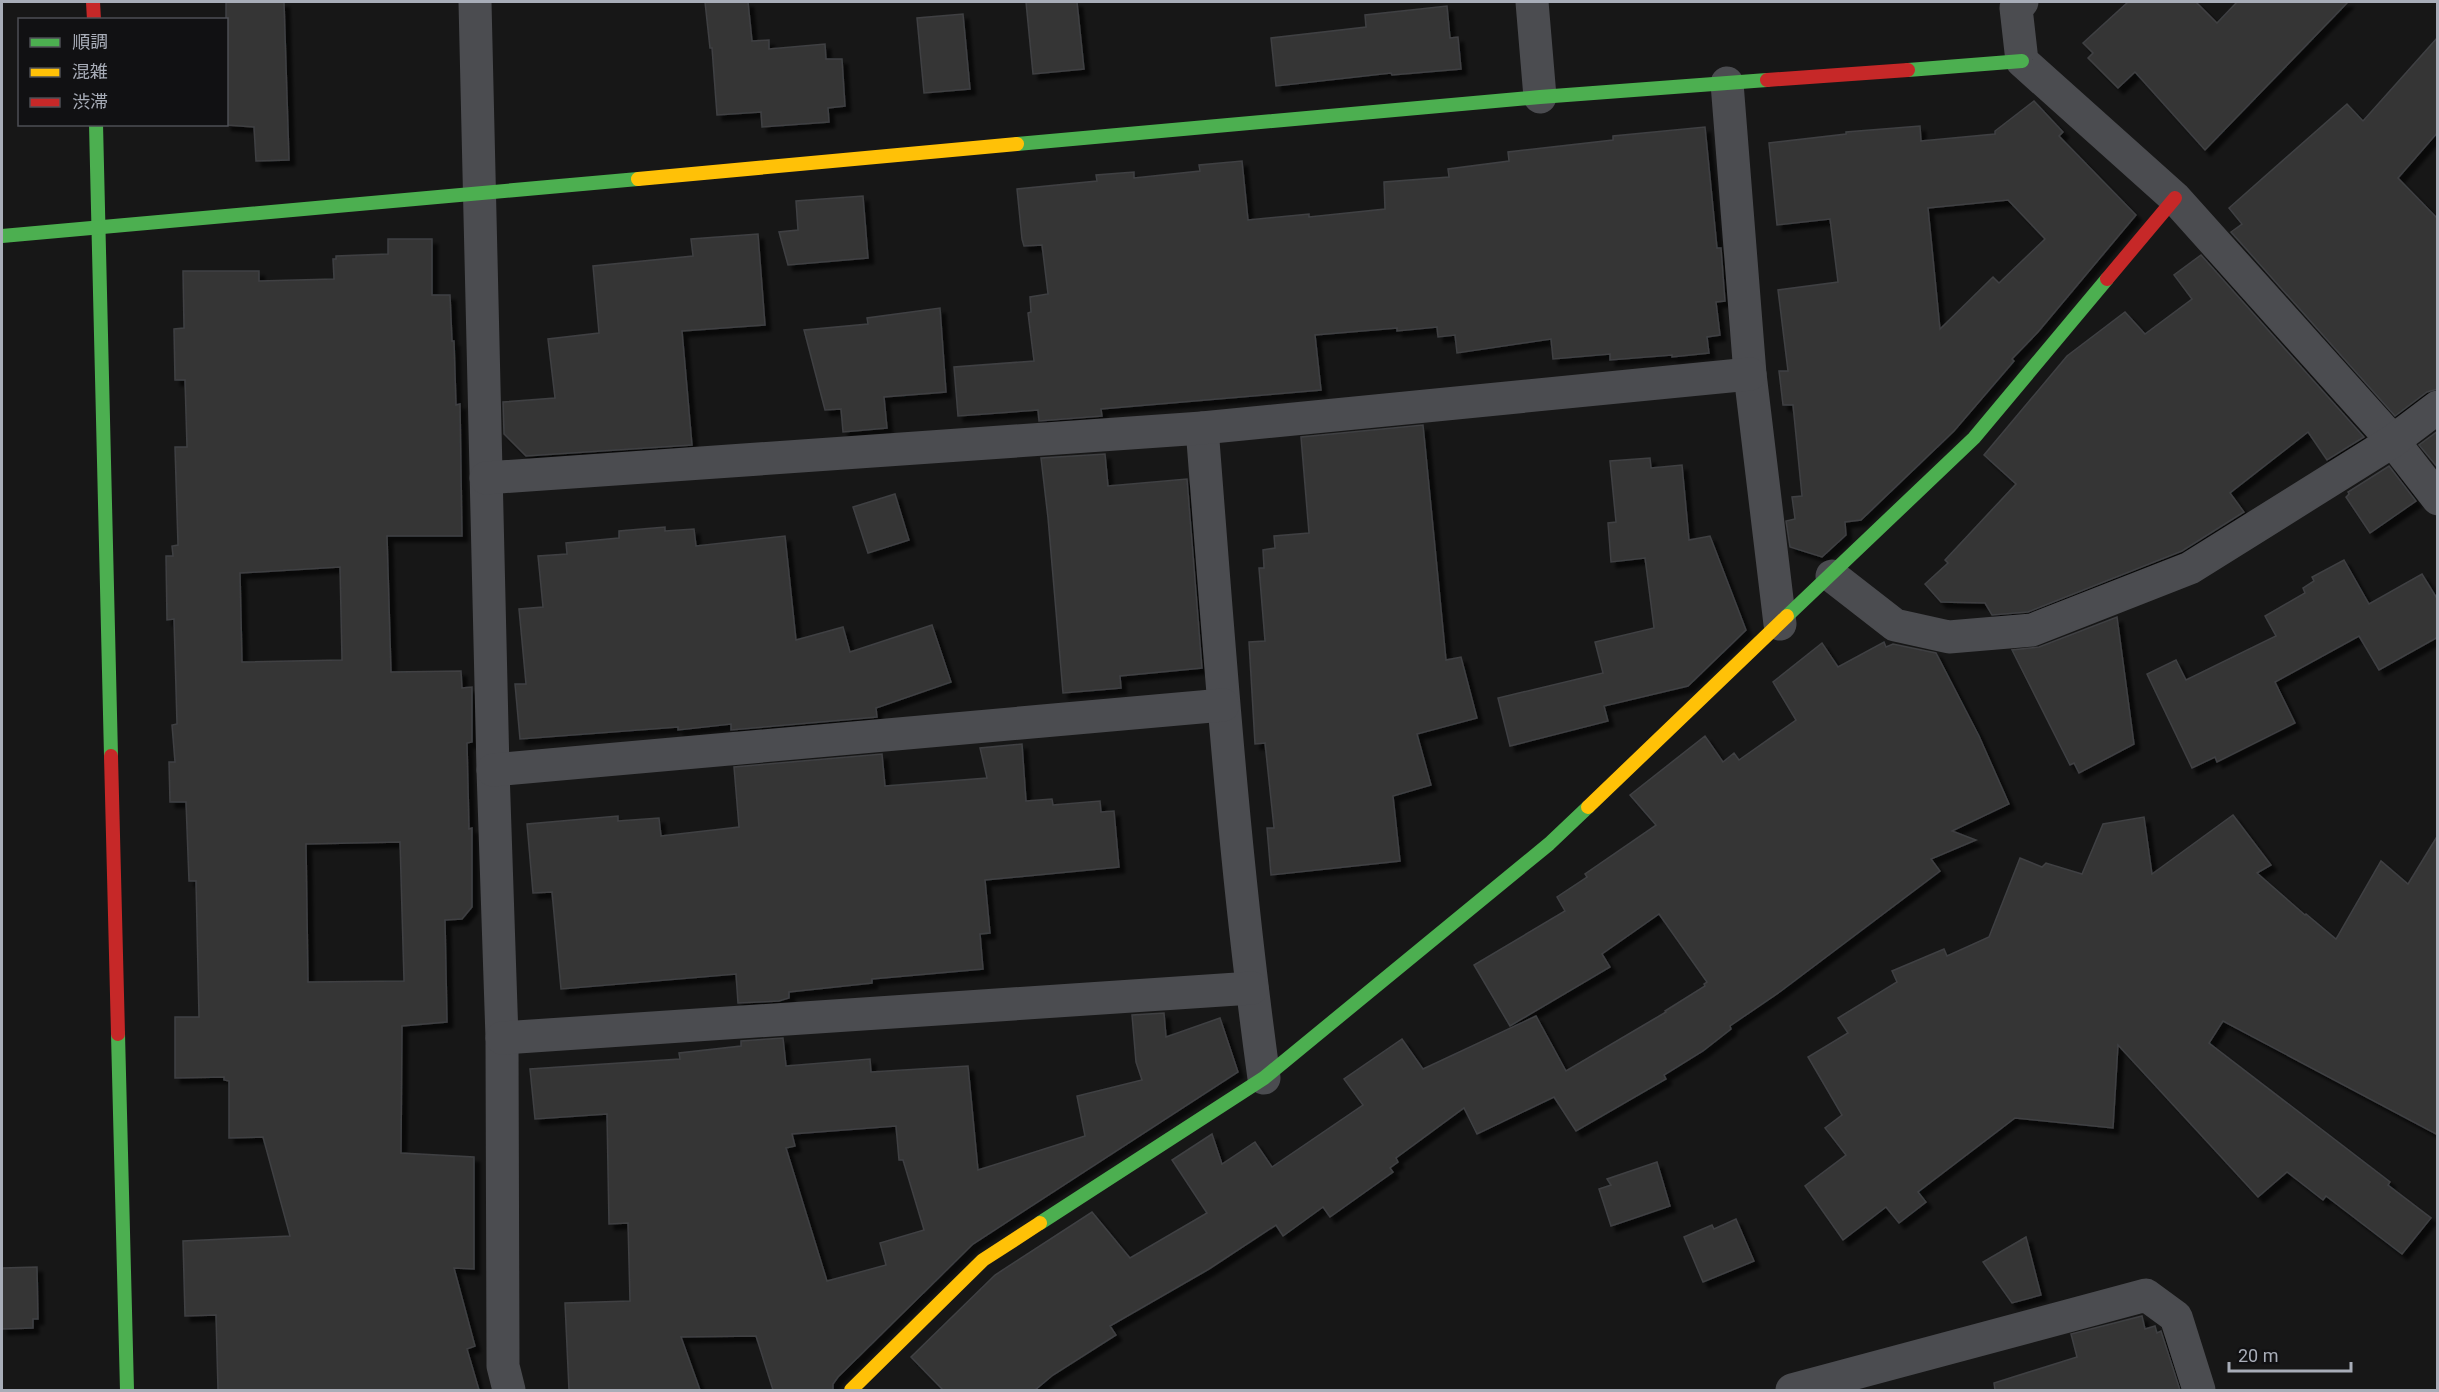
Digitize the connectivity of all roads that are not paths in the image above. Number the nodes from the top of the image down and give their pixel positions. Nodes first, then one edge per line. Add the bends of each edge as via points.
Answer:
1 (93, 2) edge
2 (475, 2) edge
3 (1532, 2) edge
4 (2022, 2) edge
5 (94, 18) edge
6 (2022, 61) junction
7 (1727, 83) junction
8 (1540, 97) junction
9 (96, 126) edge
10 (480, 192) junction
11 (2175, 198) junction
12 (99, 228) junction
13 (2, 236) edge
14 (1750, 374) junction
15 (2438, 407) edge
16 (1202, 428) junction
17 (2393, 441) junction
18 (486, 478) junction
19 (2438, 499) edge
20 (1832, 576) junction
21 (1780, 624) junction
22 (1223, 705) junction
23 (493, 770) junction
24 (1252, 988) junction
25 (502, 1038) junction
26 (1264, 1078) junction
27 (127, 1390) edge
28 (509, 1390) edge
29 (851, 1390) edge
30 (1792, 1390) edge
31 (2199, 1390) edge

1 - 5 street
2 - 10 street
3 - 8 street
4 - 6 street via 2016,8
6 - 7 street
6 - 11 street
7 - 8 street
7 - 14 street
8 - 10 street
9 - 12 street
10 - 12 street
10 - 18 street
11 - 17 street
11 - 20 street via 1974,438
12 - 13 street
12 - 27 street
14 - 16 street
14 - 21 street
15 - 17 street
16 - 18 street
16 - 22 street
17 - 19 street
17 - 20 street via 2190,568 2032,630 1949,637 1895,625
18 - 23 street
20 - 21 street
21 - 26 street via 1549,844
22 - 23 street
22 - 24 street
23 - 25 street
24 - 25 street
24 - 26 street
25 - 28 street via 503,1366
26 - 29 street via 983,1260
30 - 31 street via 2146,1295 2175,1317

